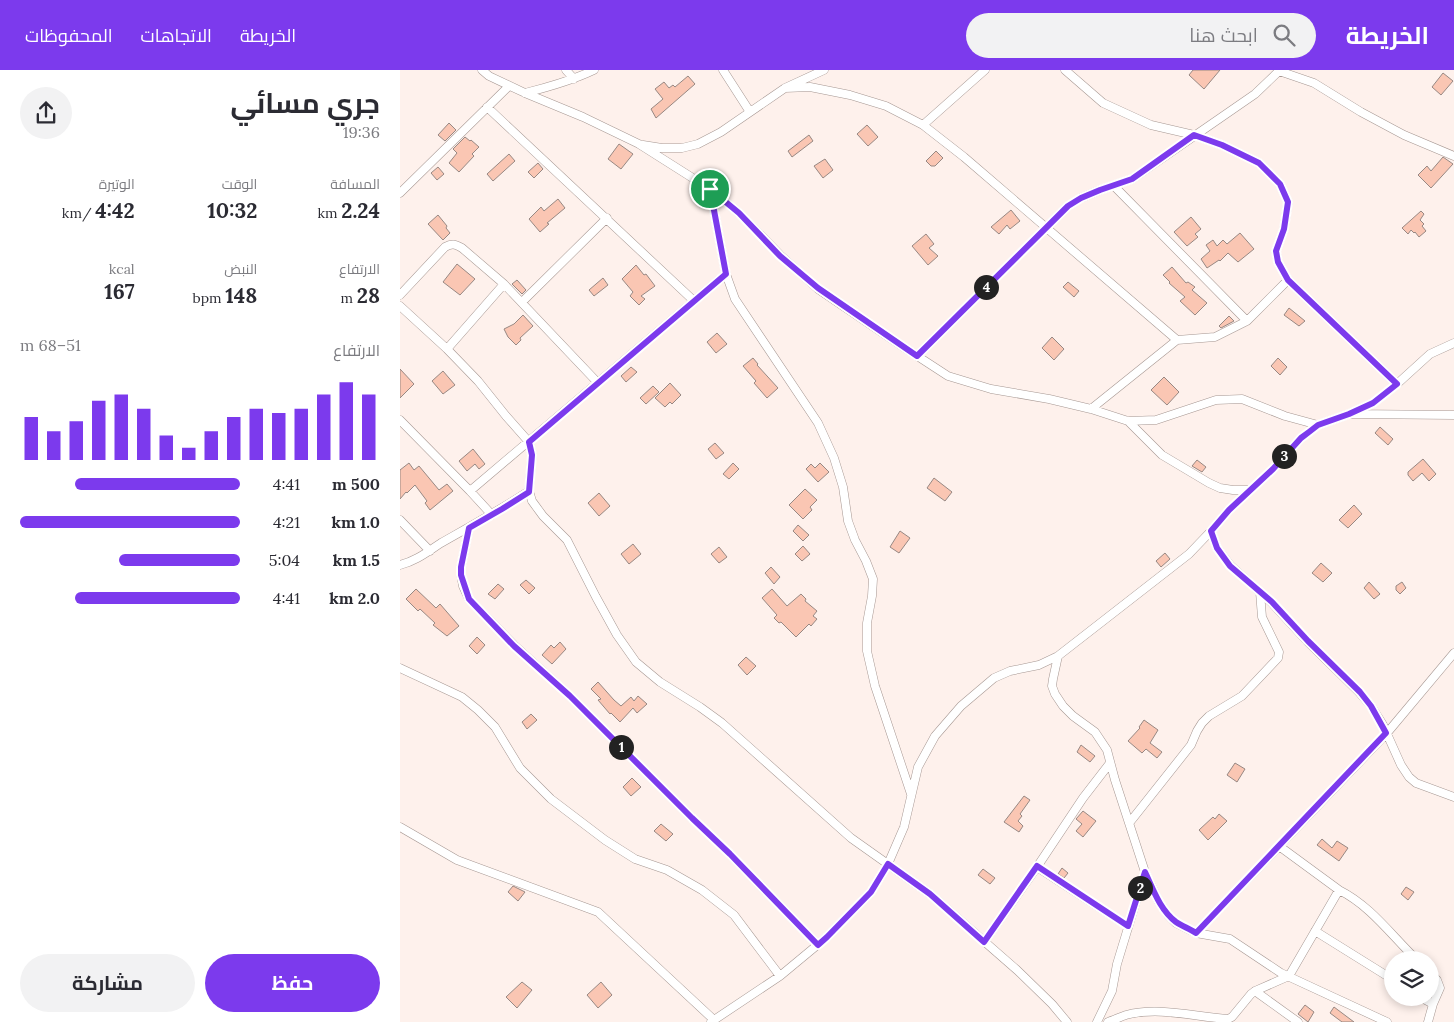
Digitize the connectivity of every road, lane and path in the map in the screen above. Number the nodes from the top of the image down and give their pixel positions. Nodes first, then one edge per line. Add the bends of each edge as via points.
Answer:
1 (482, 70) edge
2 (566, 70) edge
3 (594, 70) edge
4 (723, 70) edge
5 (824, 70) edge
6 (985, 70) edge
7 (1065, 70) edge
8 (1279, 71) edge
9 (574, 79) junction
10 (509, 86) junction
11 (785, 88) junction
12 (525, 94) junction
13 (487, 107) junction
14 (750, 112) junction
15 (923, 125) junction
16 (1194, 135) junction
17 (638, 144) junction
18 (1454, 156) edge
19 (1114, 186) junction
20 (710, 189) junction
21 (400, 193) edge
22 (607, 218) junction
23 (1046, 227) junction
24 (726, 274) junction
25 (1288, 280) junction
26 (504, 284) junction
27 (400, 295) edge
28 (694, 301) junction
29 (522, 302) junction
30 (400, 306) edge
31 (1247, 321) junction
32 (1177, 340) junction
33 (1454, 343) edge
34 (447, 349) junction
35 (917, 356) junction
36 (598, 383) junction
37 (1397, 384) junction
38 (1091, 408) junction
39 (1349, 414) junction
40 (1454, 415) edge
41 (400, 420) edge
42 (1128, 422) junction
43 (1318, 425) junction
44 (529, 442) junction
45 (1250, 490) junction
46 (470, 491) junction
47 (529, 492) junction
48 (492, 515) junction
49 (400, 520) edge
50 (469, 528) junction
51 (1211, 531) junction
52 (430, 551) junction
53 (400, 565) edge
54 (1260, 592) junction
55 (1454, 653) edge
56 (1058, 656) junction
57 (400, 668) edge
58 (1386, 733) junction
59 (1110, 763) junction
60 (911, 794) junction
61 (1454, 797) edge
62 (1130, 822) junction
63 (400, 828) edge
64 (1279, 846) junction
65 (888, 864) junction
66 (1037, 866) junction
67 (1145, 872) junction
68 (1339, 890) junction
69 (1128, 926) junction
70 (1315, 931) junction
71 (1196, 933) junction
72 (984, 942) junction
73 (818, 945) junction
74 (1409, 951) edge
75 (1384, 974) edge
76 (780, 976) junction
77 (1289, 976) junction
78 (1255, 991) junction
79 (1432, 1006) edge
80 (713, 1021) edge
81 (1067, 1022) edge
82 (1097, 1022) edge
83 (1108, 1022) edge
84 (1298, 1022) edge
85 (1387, 1022) edge
86 (1428, 1022) edge

1 - 10 street
2 - 9 street
3 - 9 street
4 - 14 street
5 - 11 street
6 - 15 street
7 - 16 street via 1103,103 1151,125
8 - 16 street via 1255,94
8 - 18 street via 1314,83 1404,135
9 - 12 street
10 - 12 street
10 - 13 street
11 - 14 street
11 - 15 street via 810,87 850,96 886,106
12 - 17 street
13 - 21 street
13 - 22 street
14 - 17 street via 698,144 662,148
15 - 23 street
16 - 19 street via 1132,179
16 - 25 street via 1259,163 1280,184 1288,202 1284,229 1276,251
17 - 20 street
19 - 23 street via 1081,198
19 - 31 street
20 - 24 street
20 - 35 street via 818,288
22 - 28 street
22 - 29 street
23 - 32 street
23 - 35 street
24 - 28 street
24 - 60 street via 735,299 818,423 834,458 848,520 873,579 867,651 875,686
25 - 31 street
25 - 37 street
26 - 27 street via 462,248 450,244
26 - 29 street
26 - 34 street
28 - 36 street
29 - 36 street
30 - 34 street
31 - 32 street via 1214,338
32 - 38 street
33 - 37 street via 1430,354
34 - 44 street
35 - 38 street via 948,376 991,389
36 - 44 street
37 - 39 street via 1373,403
38 - 42 street
39 - 40 street
39 - 43 street
41 - 46 street
42 - 43 street via 1156,420 1216,400 1242,399
42 - 45 street via 1162,455 1209,483 1220,488
43 - 45 street
44 - 46 street
44 - 47 street via 532,455
45 - 51 street
46 - 48 street
47 - 48 street
47 - 65 street via 543,516 567,540 617,635 636,662 722,723 851,838
48 - 50 street
49 - 52 street
50 - 52 street
50 - 73 street via 461,575 469,599 514,646 584,709
51 - 54 street via 1217,548 1230,566
51 - 56 street via 1189,554
52 - 53 street
54 - 58 street via 1360,692
54 - 62 street via 1262,617 1279,652 1278,658 1242,696 1202,723 1191,745
55 - 58 street
56 - 59 street via 1052,686 1055,694 1063,706 1095,732 1107,750
56 - 60 street via 994,678 961,706 935,736 918,768
57 - 76 street via 462,697 478,710 495,728 520,768 551,799 605,840 635,860 667,870 702,890 734,916
58 - 61 street via 1401,764 1416,783
58 - 64 street
59 - 62 street
59 - 66 street
60 - 65 street via 904,827
62 - 67 street
63 - 80 street via 457,860 598,912
64 - 68 street
64 - 71 street
65 - 72 street via 930,894
65 - 73 street via 871,892
66 - 69 street
66 - 72 street
67 - 69 street
67 - 71 street via 1168,915
68 - 70 street
68 - 74 street via 1368,908
69 - 82 street via 1112,991
70 - 75 street
70 - 77 street
71 - 77 street via 1230,939
72 - 81 street via 1018,970
73 - 76 street
76 - 80 street
77 - 78 street
77 - 85 street
78 - 83 street via 1228,1019 1140,1012
78 - 84 street
79 - 86 street

